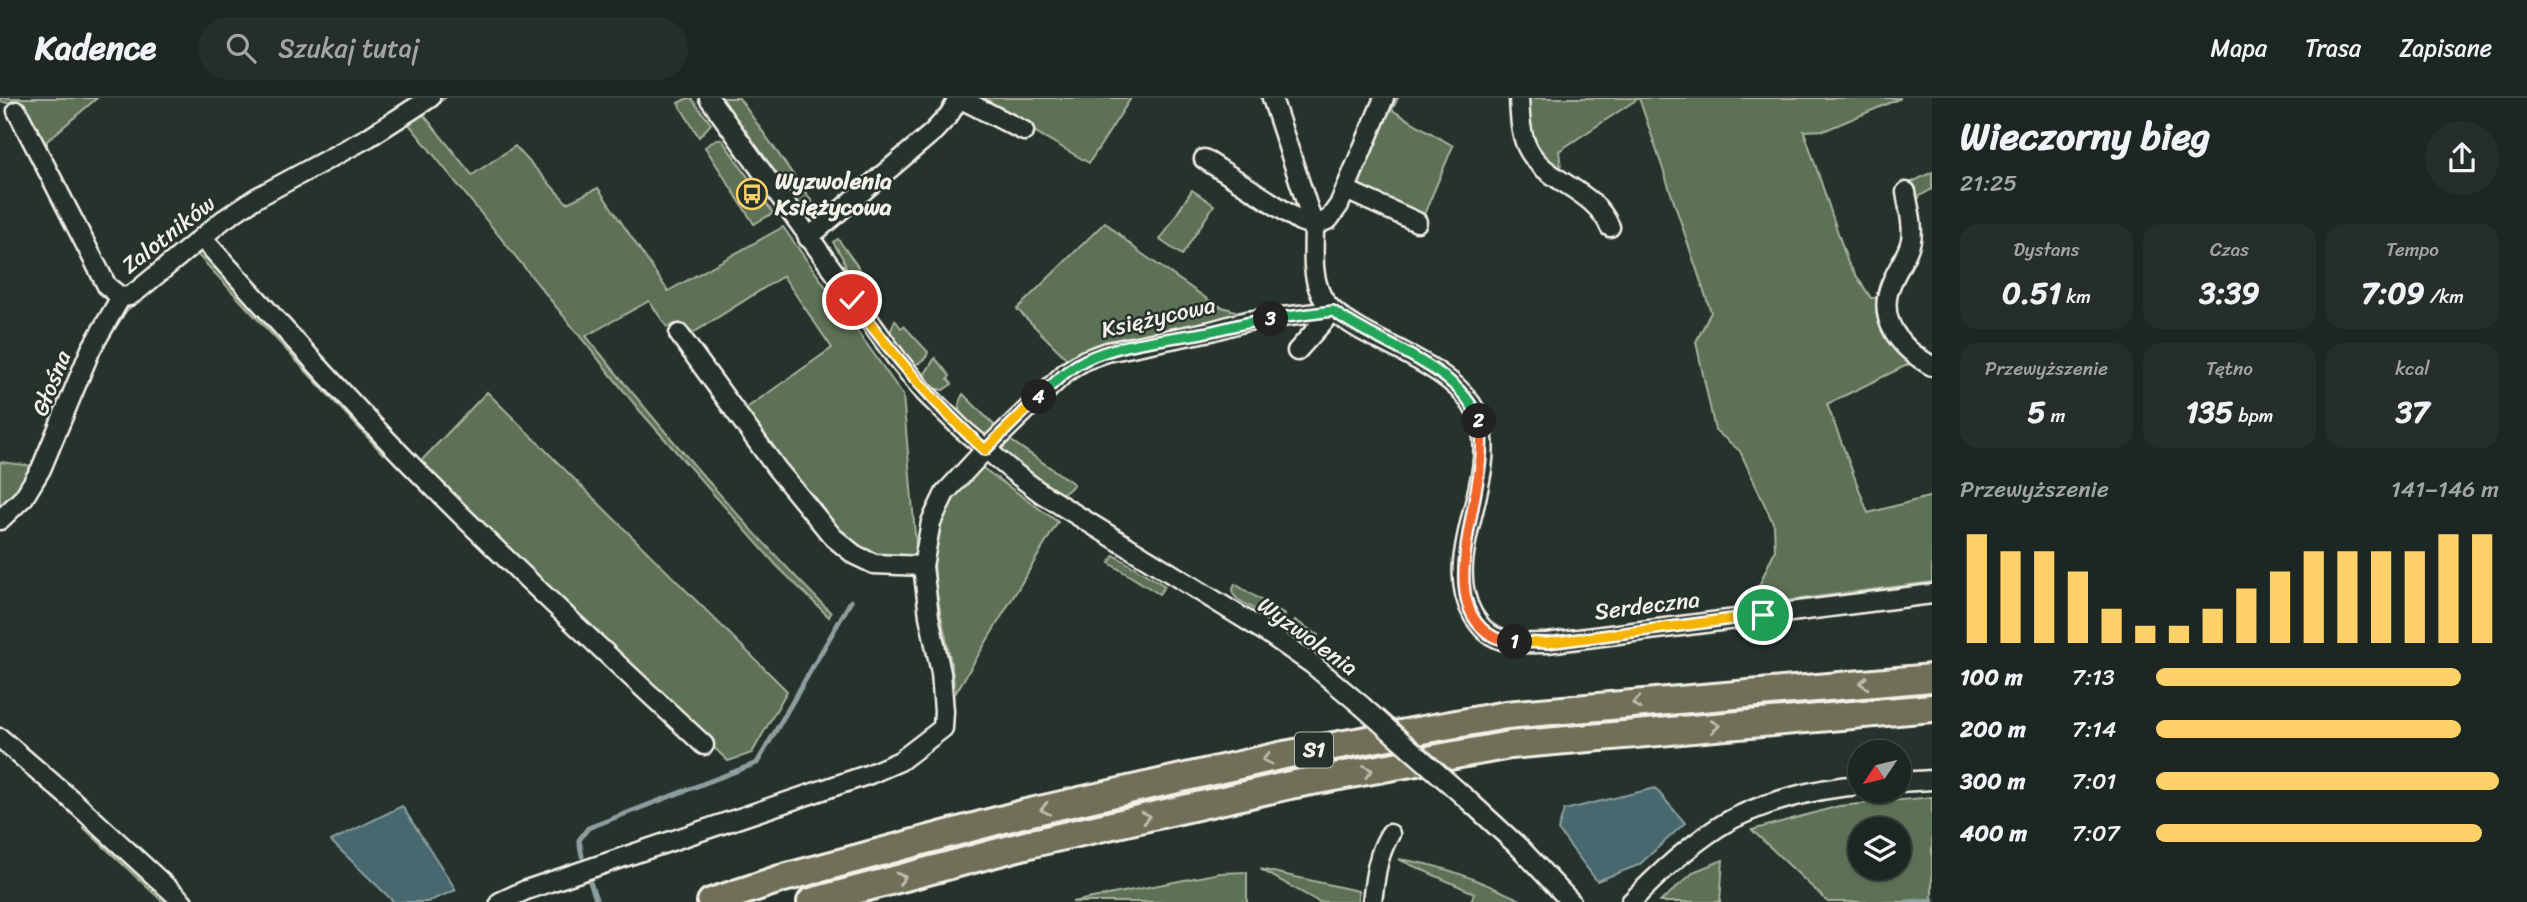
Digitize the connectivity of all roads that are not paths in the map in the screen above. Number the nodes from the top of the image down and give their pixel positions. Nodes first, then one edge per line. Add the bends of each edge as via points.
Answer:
1 (430, 98) edge
2 (709, 98) edge
3 (959, 98) edge
4 (1272, 98) edge
5 (1384, 98) edge
6 (1518, 98) edge
7 (17, 111) dead end
8 (1024, 131) dead end
9 (1204, 159) dead end
10 (1346, 190) junction
11 (1906, 192) dead end
12 (1417, 222) dead end
13 (1314, 226) junction
14 (1610, 227) dead end
15 (202, 238) junction
16 (808, 238) junction
17 (121, 297) junction
18 (1333, 311) junction
19 (679, 334) dead end
20 (1297, 351) dead end
21 (1932, 366) edge
22 (985, 450) junction
23 (0, 520) edge
24 (923, 566) junction
25 (1932, 594) edge
26 (1932, 678) edge
27 (1932, 708) edge
28 (0, 738) edge
29 (704, 745) dead end
30 (1932, 780) edge
31 (1911, 781) edge
32 (1848, 787) edge
33 (1390, 834) dead end
34 (183, 902) edge
35 (500, 902) edge
36 (711, 902) edge
37 (811, 902) edge
38 (1372, 902) edge
39 (1572, 902) edge
40 (1631, 902) edge

1 - 15 street, Zalotników via 369,138 256,198
2 - 16 street, Wyzwolenia
3 - 8 street
3 - 16 street via 933,132
4 - 13 street
5 - 10 street
6 - 14 street via 1522,131 1533,156 1597,205
7 - 17 street, Zalotników via 107,286
9 - 13 street
10 - 12 street
10 - 13 street via 1329,219
11 - 21 street via 1912,237 1887,293 1886,313 1899,340
13 - 18 street via 1317,285
15 - 17 street, Zalotników via 137,291
15 - 29 street via 415,469
16 - 22 street, Wyzwolenia via 897,359 939,408
17 - 23 street, Głośna via 91,349 41,469 24,497
18 - 20 street
18 - 22 street, Księżycowa via 1247,321 1085,360 1066,372
18 - 25 street, Serdeczna via 1442,376 1465,394 1476,413 1483,448 1462,586 1480,626 1495,638 1548,643
19 - 24 street via 778,470 834,537 874,564
22 - 24 street via 946,493 931,522
22 - 39 street, Wyzwolenia, bridge via 1041,492 1312,664 1468,800
24 - 35 street via 941,673 943,728 900,761 880,770
26 -> 36 highway, S1 via 1506,715 1297,753 1026,813
37 -> 27 highway, S1 via 1033,843 1276,788 1510,745
28 - 34 street
30 - 31 street
32 - 40 street via 1776,801 1719,827 1660,872
33 - 38 street via 1382,847

